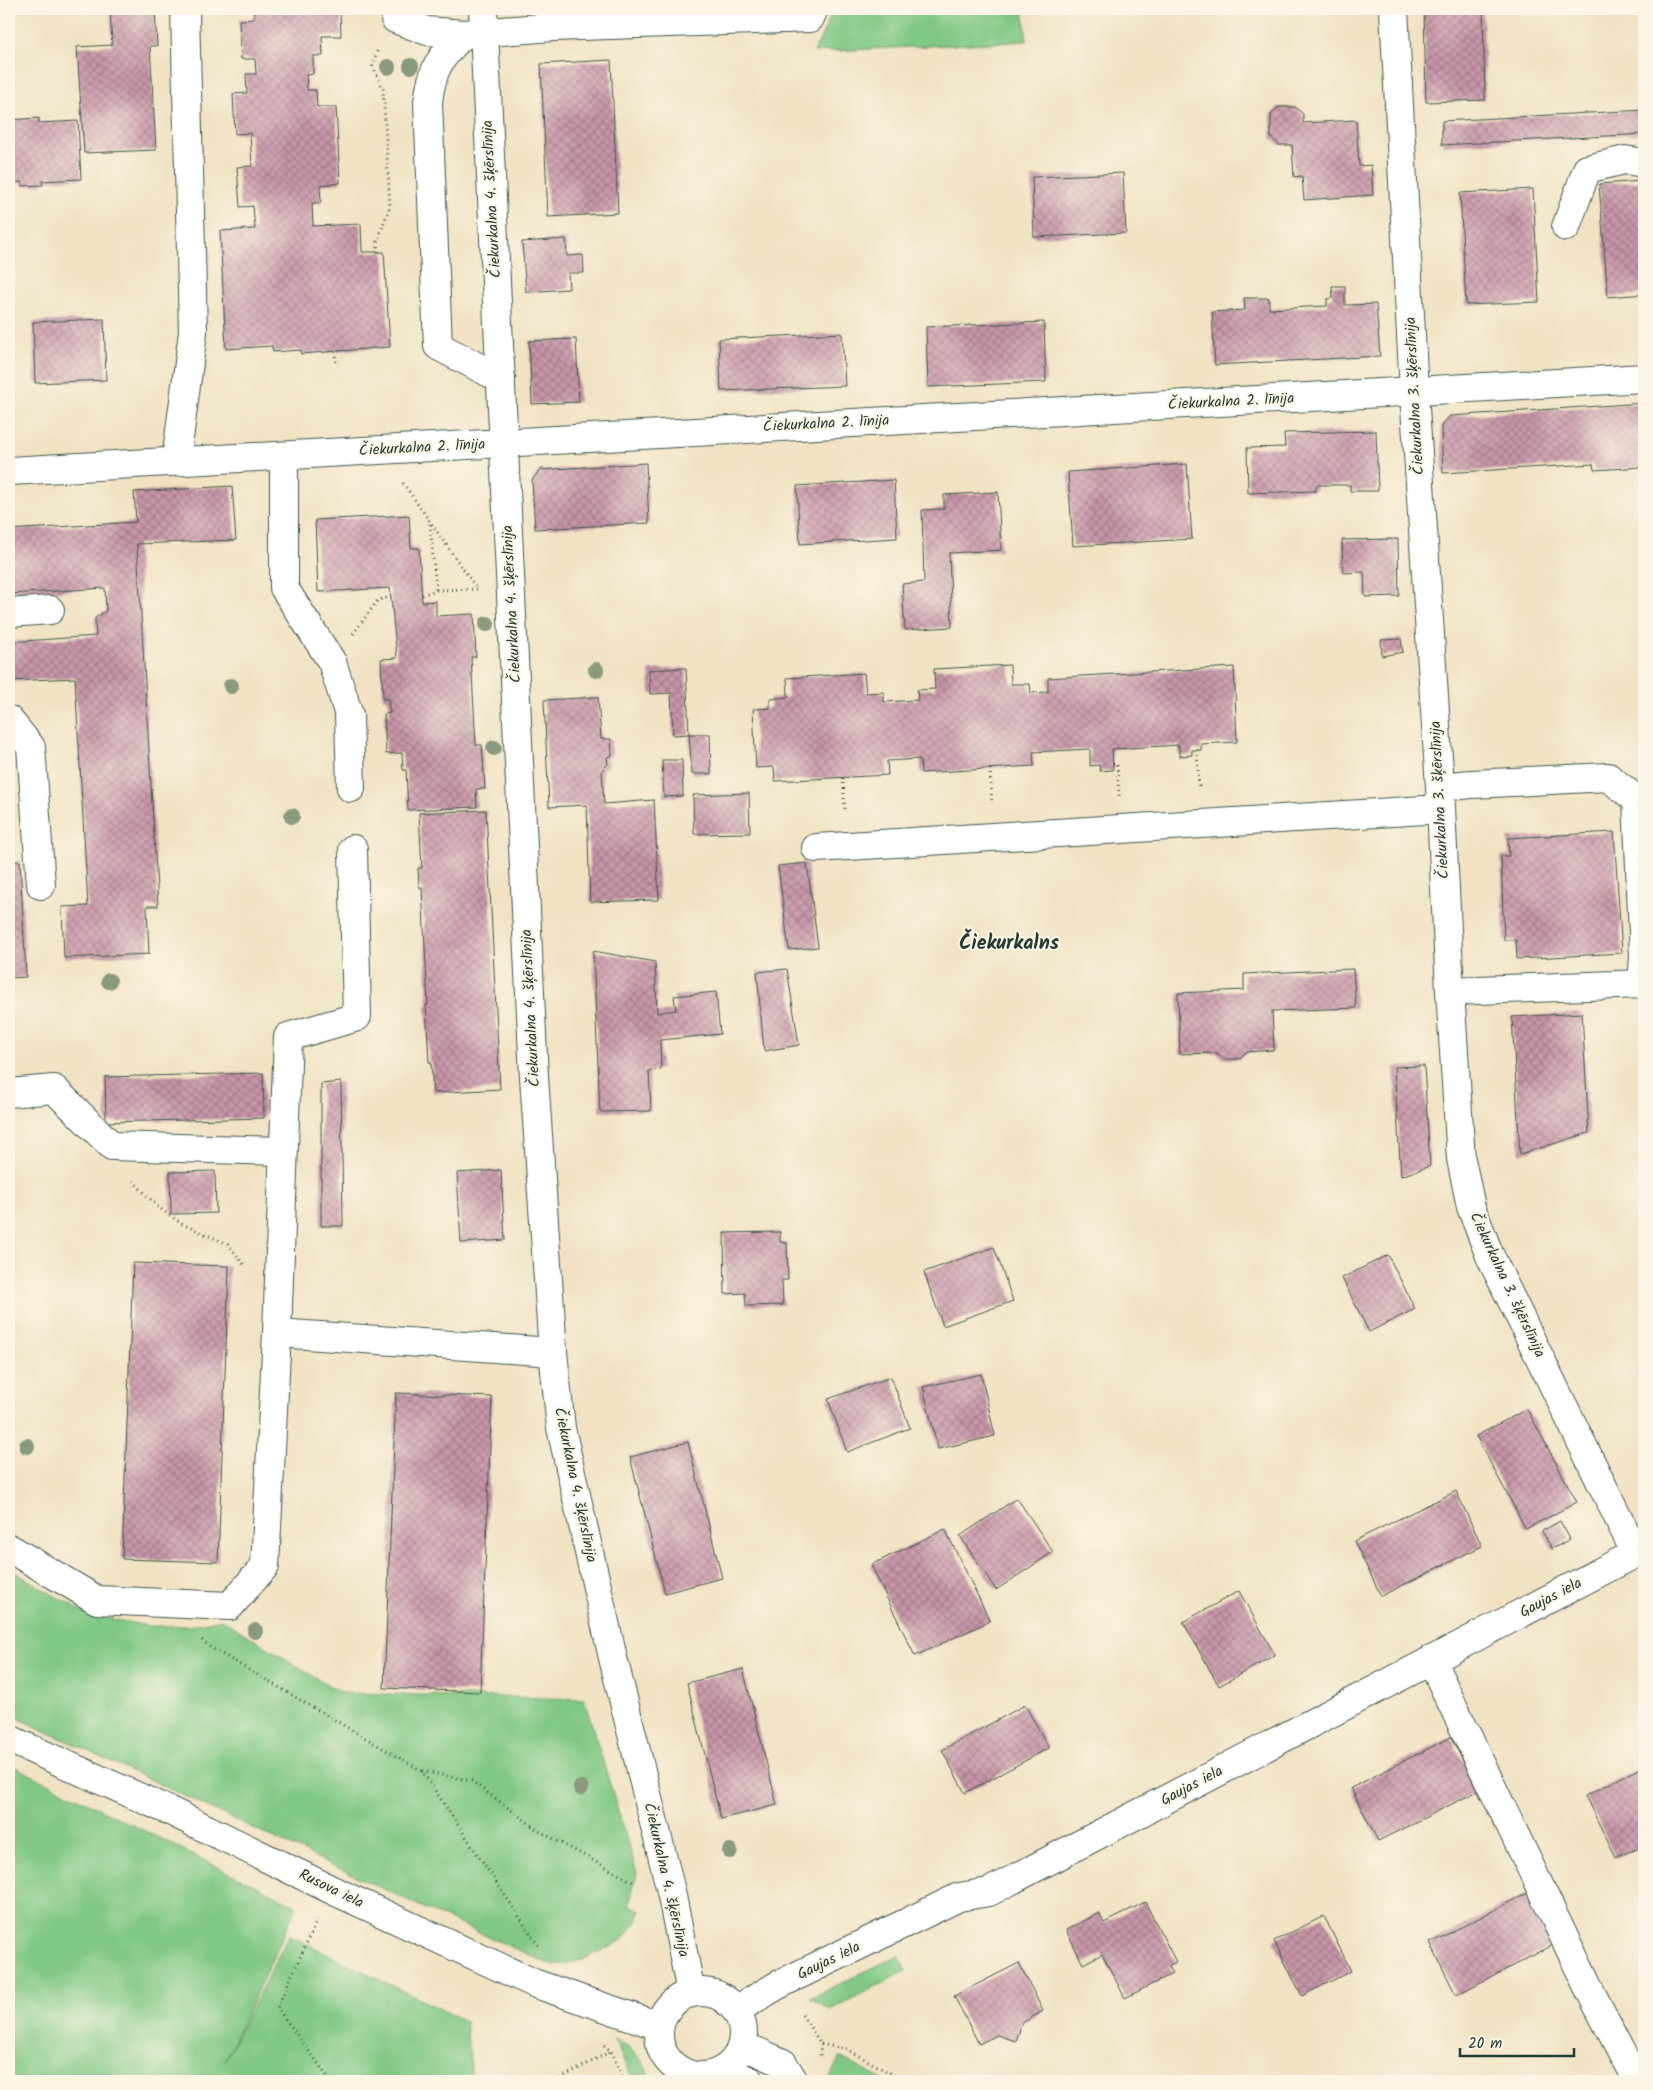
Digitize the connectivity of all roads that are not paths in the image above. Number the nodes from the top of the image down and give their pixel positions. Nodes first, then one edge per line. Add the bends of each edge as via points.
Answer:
1 (185, 9) edge
2 (814, 9) edge
3 (1394, 9) edge
4 (395, 14) edge
5 (605, 17) edge
6 (477, 25) edge
7 (1644, 163) edge
8 (1566, 227) dead end
9 (1644, 378) edge
10 (501, 379) junction
11 (1414, 392) junction
12 (505, 443) junction
13 (284, 456) junction
14 (176, 461) junction
15 (9, 471) edge
16 (50, 610) dead end
17 (9, 613) edge
18 (9, 720) edge
19 (350, 788) dead end
20 (1440, 798) junction
21 (816, 848) dead end
22 (353, 850) dead end
23 (42, 885) dead end
24 (1643, 984) edge
25 (1450, 991) junction
26 (9, 1093) edge
27 (283, 1151) junction
28 (277, 1333) junction
29 (553, 1352) junction
30 (9, 1548) edge
31 (1640, 1552) edge
32 (1432, 1660) junction
33 (9, 1739) edge
34 (691, 1993) junction
35 (736, 2010) junction
36 (659, 2026) junction
37 (742, 2045) junction
38 (724, 2070) junction
39 (690, 2078) edge
40 (750, 2081) edge
41 (794, 2081) edge
42 (1637, 2081) edge

1 - 14 street via 193,332
2 - 5 street via 810,18
3 - 11 street, Čiekurkalna 3. šķērslīnija
4 - 6 street via 427,31
5 - 6 street
6 - 10 street, Čiekurkalna 4. šķērslīnija
6 - 10 street via 443,55 430,83 428,102 438,346
7 - 8 street via 1625,160 1587,169
9 - 11 street, Čiekurkalna 2. līnija
10 - 12 street, Čiekurkalna 4. šķērslīnija
11 - 12 street, Čiekurkalna 2. līnija
11 - 20 street, Čiekurkalna 3. šķērslīnija
12 - 13 street, Čiekurkalna 2. līnija
12 - 29 street, Čiekurkalna 4. šķērslīnija via 534,1077
13 - 14 street, Čiekurkalna 2. līnija
13 - 19 street via 284,588 332,662 349,715
14 - 15 street, Čiekurkalna 2. līnija
16 - 17 street
18 - 23 street via 31,747
20 - 21 street via 1201,823
20 - 24 street via 1608,778 1637,800
20 - 25 street, Čiekurkalna 3. šķērslīnija
22 - 27 street via 358,1017 288,1037
24 - 25 street
25 - 31 street, Čiekurkalna 3. šķērslīnija via 1461,1159 1471,1207 1490,1256
26 - 27 street via 54,1089 112,1146
27 - 28 street
28 - 29 street
28 - 30 street via 265,1566 230,1606 97,1600
29 - 34 street, Čiekurkalna 4. šķērslīnija via 561,1428 613,1658 671,1891
31 - 32 street, Gaujas iela
32 - 35 street, Gaujas iela via 990,1892 959,1897 778,1985
32 - 42 street
33 - 36 street, Rusova iela via 172,1812 536,1984
34 - 35 street via 704,1991 716,1994
34 - 36 street via 670,2004
35 - 37 street via 743,2026
36 - 39 street via 660,2048 665,2057
37 - 38 street
37 - 41 street via 783,2064
38 - 39 street via 714,2075
38 - 40 street

